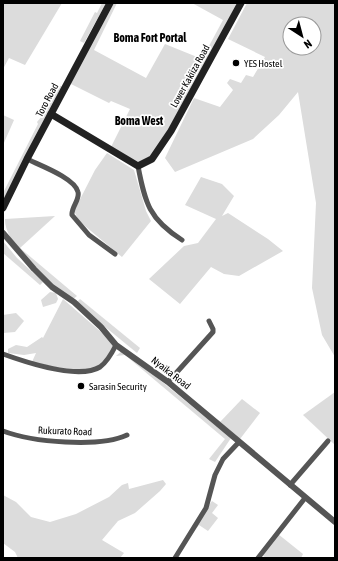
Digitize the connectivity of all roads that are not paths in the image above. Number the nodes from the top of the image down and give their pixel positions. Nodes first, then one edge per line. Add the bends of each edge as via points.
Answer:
1 (110, 3) edge
2 (240, 3) edge
3 (51, 114) junction
4 (27, 159) junction
5 (138, 166) junction
6 (3, 208) edge
7 (3, 233) edge
8 (182, 240) dead end
9 (115, 254) dead end
10 (209, 321) dead end
11 (116, 345) junction
12 (3, 354) edge
13 (168, 382) junction
14 (3, 431) edge
15 (127, 435) dead end
16 (328, 441) dead end
17 (239, 442) junction
18 (290, 485) junction
19 (305, 498) junction
20 (335, 522) edge
21 (260, 557) edge
22 (175, 558) edge

1 - 3 main road, Toro Road
2 - 5 main road, Lower Kakiiza Road via 172,131 152,159
3 - 4 main road, Toro Road
3 - 5 main road
4 - 6 main road, Toro Road
4 - 9 street via 74,184 78,196 72,215 89,235
5 - 8 street via 151,213 169,232
7 - 11 street, Nyaika Road via 41,276 101,327
10 - 13 street via 213,332
11 - 12 street via 107,361 91,371 53,369
11 - 13 street, Nyaika Road
13 - 17 street, Nyaika Road
14 - 15 street, Rukurato Road via 28,438 70,442 108,441
16 - 18 street
17 - 18 street, Nyaika Road
17 - 22 street via 223,459 215,475 206,508
18 - 19 street, Nyaika Road
19 - 20 street, Nyaika Road
19 - 21 street

